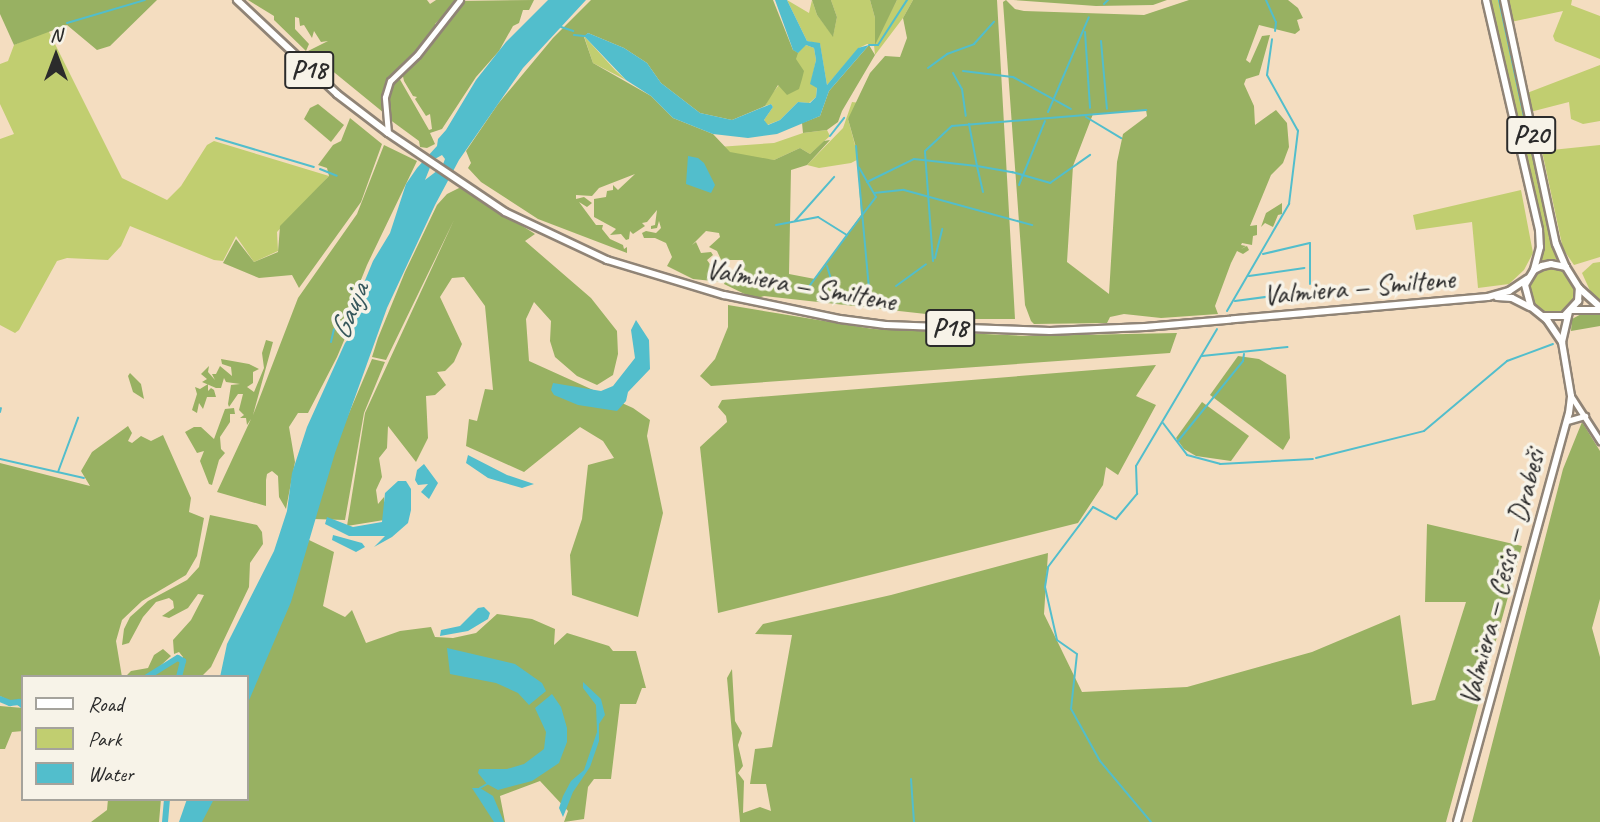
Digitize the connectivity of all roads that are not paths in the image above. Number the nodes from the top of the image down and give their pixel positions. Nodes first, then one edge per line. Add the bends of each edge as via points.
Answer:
1 (237, 0) edge
2 (460, 0) edge
3 (1486, 0) edge
4 (1504, 0) edge
5 (388, 133) junction
6 (1566, 267) junction
7 (1534, 270) junction
8 (1527, 279) junction
9 (1579, 288) junction
10 (1488, 297) junction
11 (1531, 307) junction
12 (1600, 308) edge
13 (1570, 311) junction
14 (1543, 316) junction
15 (1562, 342) junction
16 (1571, 396) junction
17 (1585, 416) junction
18 (1567, 421) junction
19 (1600, 441) edge
20 (1457, 822) edge

1 - 5 main road, Valmiera — Smiltene / P18 via 310,71
2 - 5 street via 390,81
3 - 7 main road, P20 via 1539,230 1541,247
4 - 6 main road, P20 via 1555,240
5 - 10 main road, Valmiera — Smiltene / P18 via 527,224 638,271 723,295 874,323 1018,331 1127,328
6 - 7 main road via 1551,264
6 - 9 main road
7 - 8 main road, P18
8 - 10 main road, Valmiera — Smiltene / P18
8 - 11 main road via 1525,291
9 - 12 main road
9 - 13 main road via 1578,302
10 - 11 main road, Valmiera — Smiltene / P18 via 1512,298
11 - 14 main road, P18
12 - 13 main road
13 - 14 main road via 1558,317
13 - 15 main road
14 - 15 main road
15 - 16 main road, Valmiera — Cēsis — Drabeši
16 - 17 street
16 - 18 main road, Valmiera — Cēsis — Drabeši
17 - 18 street
17 - 19 street
18 - 20 main road, Valmiera — Cēsis — Drabeši

